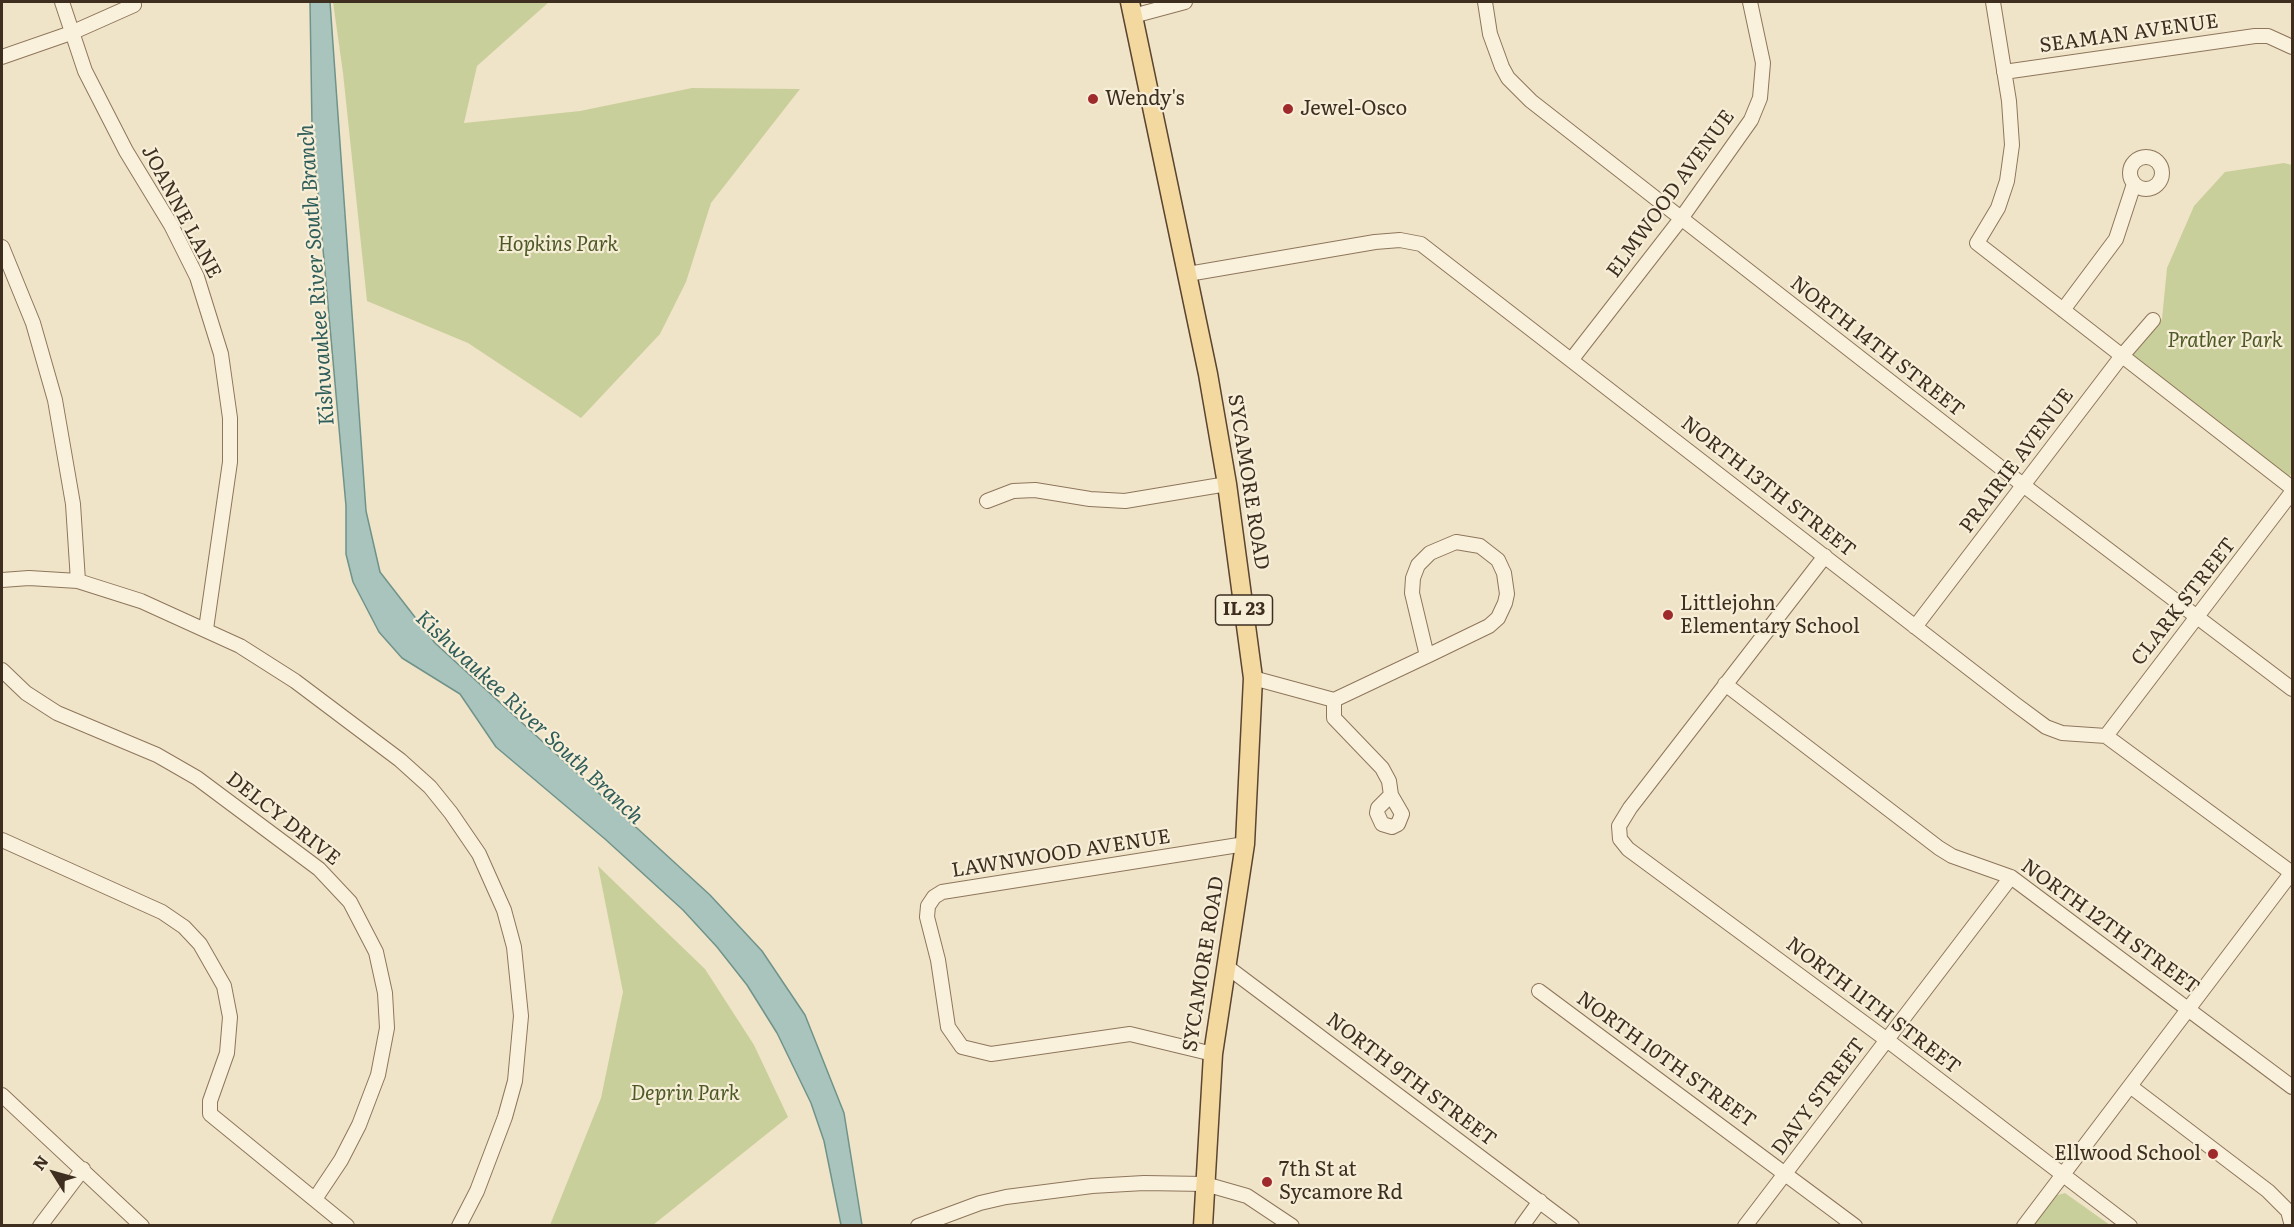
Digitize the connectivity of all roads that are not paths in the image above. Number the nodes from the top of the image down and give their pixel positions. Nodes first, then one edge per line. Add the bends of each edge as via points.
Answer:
1 (62, 2) edge
2 (1185, 2) edge
3 (1485, 2) edge
4 (1750, 2) edge
5 (1993, 2) edge
6 (134, 5) dead end
7 (1132, 9) edge
8 (71, 33) junction
9 (2292, 47) edge
10 (2, 57) edge
11 (2004, 72) junction
12 (2134, 184) dead end
13 (1680, 220) junction
14 (2, 247) edge
15 (1188, 274) junction
16 (2063, 310) junction
17 (2153, 320) dead end
18 (2121, 357) junction
19 (1572, 359) junction
20 (1227, 484) junction
21 (2023, 485) junction
22 (2292, 490) edge
23 (987, 501) dead end
24 (1825, 556) junction
25 (2, 580) edge
26 (78, 581) junction
27 (2196, 618) junction
28 (1916, 627) junction
29 (206, 629) junction
30 (1427, 656) junction
31 (2, 670) edge
32 (1253, 678) junction
33 (1725, 684) junction
34 (2292, 689) edge
35 (1334, 700) junction
36 (2106, 736) junction
37 (1391, 795) dead end
38 (2, 840) edge
39 (1245, 844) junction
40 (2292, 872) edge
41 (2011, 877) junction
42 (1226, 966) junction
43 (1539, 992) dead end
44 (2189, 1008) junction
45 (1887, 1040) junction
46 (1213, 1054) junction
47 (2130, 1086) junction
48 (2292, 1087) edge
49 (2, 1095) edge
50 (84, 1169) junction
51 (1785, 1173) junction
52 (2062, 1175) junction
53 (1205, 1184) junction
54 (315, 1199) junction
55 (1540, 1202) junction
56 (40, 1226) edge
57 (142, 1226) edge
58 (347, 1226) edge
59 (459, 1226) edge
60 (918, 1226) edge
61 (1203, 1226) edge
62 (1292, 1226) edge
63 (1522, 1226) edge
64 (1572, 1226) edge
65 (1745, 1226) edge
66 (1855, 1226) edge
67 (2024, 1226) edge
68 (2130, 1226) edge
69 (2292, 1226) edge

1 - 8 street, JOANNE LANE
2 - 7 street
3 - 13 street, NORTH 14TH STREET via 1490,34 1508,78 1531,101
4 - 13 street, ELMWOOD AVENUE via 1763,63 1760,98 1740,138
5 - 11 street
6 - 8 street
7 - 15 main road, SYCAMORE ROAD / IL 23
8 - 10 street
8 - 29 street, JOANNE LANE via 85,71 126,151 197,277 221,354 230,418 230,462
9 - 11 street, SEAMAN AVENUE via 2278,39 2255,36
11 - 16 street via 2012,130 2009,170 1998,208 1977,243
12 - 16 street via 2107,254
13 - 19 street, ELMWOOD AVENUE
13 - 21 street, NORTH 14TH STREET
14 - 26 street via 33,322 56,400 73,504
15 - 19 street, NORTH 13TH STREET via 1375,242 1410,241 1433,252
15 - 20 main road, SYCAMORE ROAD / IL 23
16 - 18 street
17 - 18 street, PRAIRIE AVENUE
18 - 21 street, PRAIRIE AVENUE
18 - 22 street
19 - 24 street, NORTH 13TH STREET
20 - 23 street via 1125,501 1090,500 1035,490 1013,491
20 - 32 main road, SYCAMORE ROAD / IL 23
21 - 27 street, NORTH 14TH STREET
21 - 28 street, PRAIRIE AVENUE
22 - 27 street, CLARK STREET
24 - 28 street, NORTH 13TH STREET
24 - 33 street
25 - 26 street
26 - 29 street via 141,601
27 - 34 street, NORTH 14TH STREET
27 - 36 street, CLARK STREET
28 - 36 street, NORTH 13TH STREET via 2046,727 2062,733
29 - 59 street via 295,681 422,779 470,839 499,896 514,947 520,992 518,1062 497,1142
30 - 30 street via 1412,593 1415,571 1430,553 1447,543 1480,546 1493,554 1504,573 1507,594 1502,611 1489,626
30 - 35 street
31 - 54 street, DELCY DRIVE via 57,713 157,755 197,778 320,869 350,902 376,952 385,993 387,1028 378,1075 359,1125
32 - 35 street
32 - 39 main road, SYCAMORE ROAD / IL 23
33 - 41 street, NORTH 12TH STREET via 1939,849
33 - 45 street, NORTH 11TH STREET via 1630,808 1618,830 1620,839 1628,849
35 - 37 street via 1334,718 1382,768
36 - 40 street
38 - 54 street via 162,912 200,944 224,986 230,1017 227,1053 210,1101 210,1114
39 - 42 main road, SYCAMORE ROAD / IL 23
39 - 46 street, LAWNWOOD AVENUE via 942,892 928,906 948,1027 962,1047 991,1054 1130,1034
40 - 44 street
41 - 44 street, NORTH 12TH STREET
41 - 45 street, DAVY STREET
42 - 46 main road, SYCAMORE ROAD / IL 23
42 - 55 street, NORTH 9TH STREET
43 - 51 street, NORTH 10TH STREET
44 - 47 street
44 - 48 street, NORTH 12TH STREET
45 - 51 street, DAVY STREET
45 - 52 street, NORTH 11TH STREET
46 - 53 main road, SYCAMORE ROAD / IL 23
47 - 52 street
47 - 69 street via 2268,1191 2288,1211
49 - 50 street
50 - 56 street
50 - 57 street
51 - 65 street, DAVY STREET
51 - 66 street, NORTH 10TH STREET
52 - 67 street
52 - 68 street, NORTH 11TH STREET
53 - 60 street via 1092,1186 1030,1193 980,1203
53 - 61 main road, SYCAMORE ROAD / IL 23
53 - 62 street via 1247,1196
54 - 58 street
55 - 63 street
55 - 64 street, NORTH 9TH STREET

